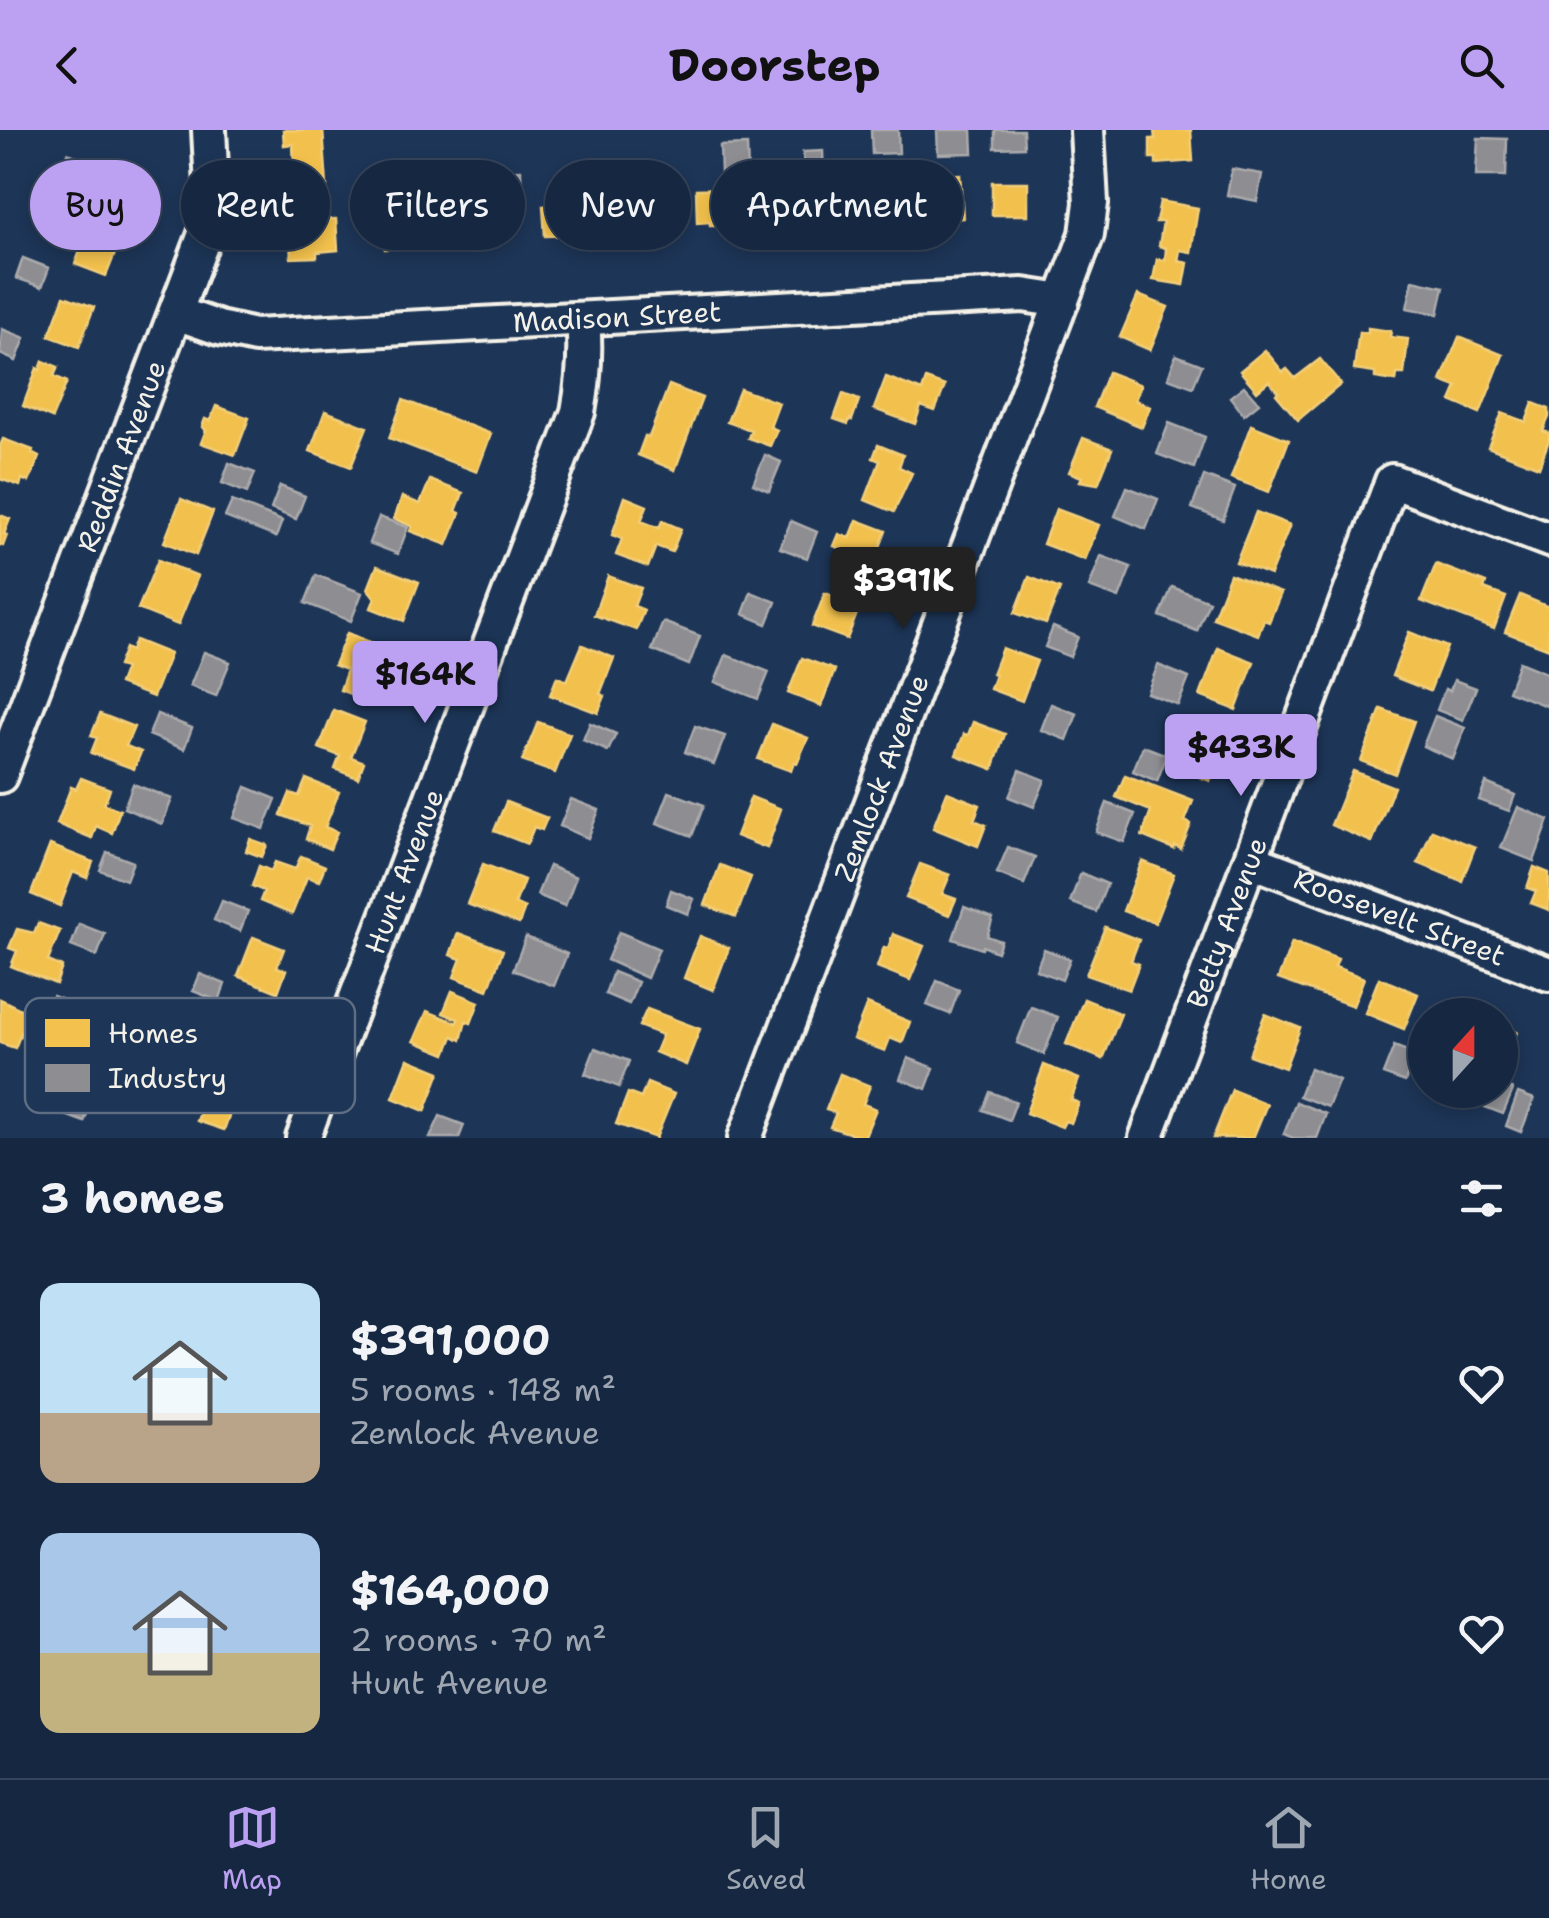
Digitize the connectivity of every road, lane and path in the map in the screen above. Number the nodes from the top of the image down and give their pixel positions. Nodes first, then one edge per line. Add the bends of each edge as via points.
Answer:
1 (209, 130) edge
2 (1087, 130) edge
3 (1062, 301) junction
4 (176, 313) junction
5 (584, 319) junction
6 (1549, 540) edge
7 (0, 776) edge
8 (1252, 861) junction
9 (1549, 974) edge
10 (355, 1001) edge
11 (312, 1113) edge
12 (303, 1138) edge
13 (745, 1138) edge
14 (1146, 1138) edge

1 - 4 street, Reddin Avenue via 213,206
2 - 3 street, Zemlock Avenue via 1092,216
3 - 5 street, Madison Street via 1023,294
3 - 13 street, Zemlock Avenue
4 - 5 street, Madison Street via 255,336
4 - 7 street, Reddin Avenue
5 - 10 street, Hunt Avenue via 578,412
6 - 8 street, Betty Avenue via 1392,481
8 - 9 street, Roosevelt Street
8 - 14 street, Betty Avenue
11 - 12 street, Hunt Avenue

